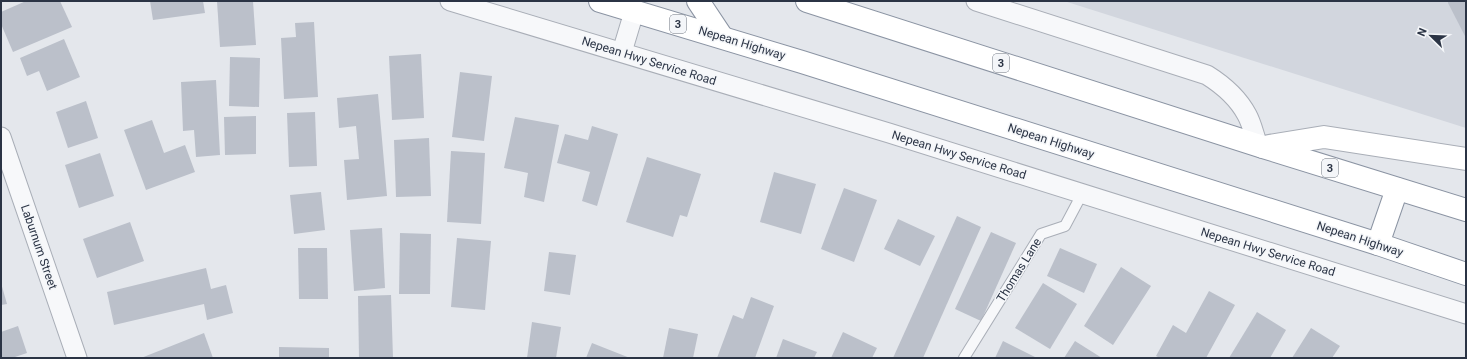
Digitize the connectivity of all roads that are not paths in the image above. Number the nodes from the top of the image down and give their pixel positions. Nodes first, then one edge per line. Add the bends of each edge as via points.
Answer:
1 (450, 1) edge
2 (600, 1) edge
3 (698, 1) edge
4 (807, 1) edge
5 (976, 1) edge
6 (633, 7) edge
7 (722, 37) junction
8 (622, 52) junction
9 (1, 137) edge
10 (1260, 146) junction
11 (1466, 159) edge
12 (1397, 189) junction
13 (1082, 194) junction
14 (1466, 210) edge
15 (1378, 244) junction
16 (1466, 274) edge
17 (1466, 314) edge
18 (77, 358) edge
19 (964, 358) edge

1 - 8 street, Nepean Hwy Service Road
2 - 6 main road, Nepean Highway / 3
3 - 7 main road
4 - 10 main road, 3
5 - 10 street via 1208,75 1221,84 1248,115
6 - 7 main road, Nepean Highway / 3
6 - 8 street
7 - 15 main road, Nepean Highway / 3
8 - 13 street, Nepean Hwy Service Road
9 - 18 street, Laburnum Street
10 - 11 main road via 1324,137
10 - 12 main road, 3
12 - 14 main road, 3
12 - 15 main road
13 - 17 street, Nepean Hwy Service Road
13 - 19 lane, Thomas Lane via 1065,226 1041,234
15 - 16 main road, Nepean Highway / 3

